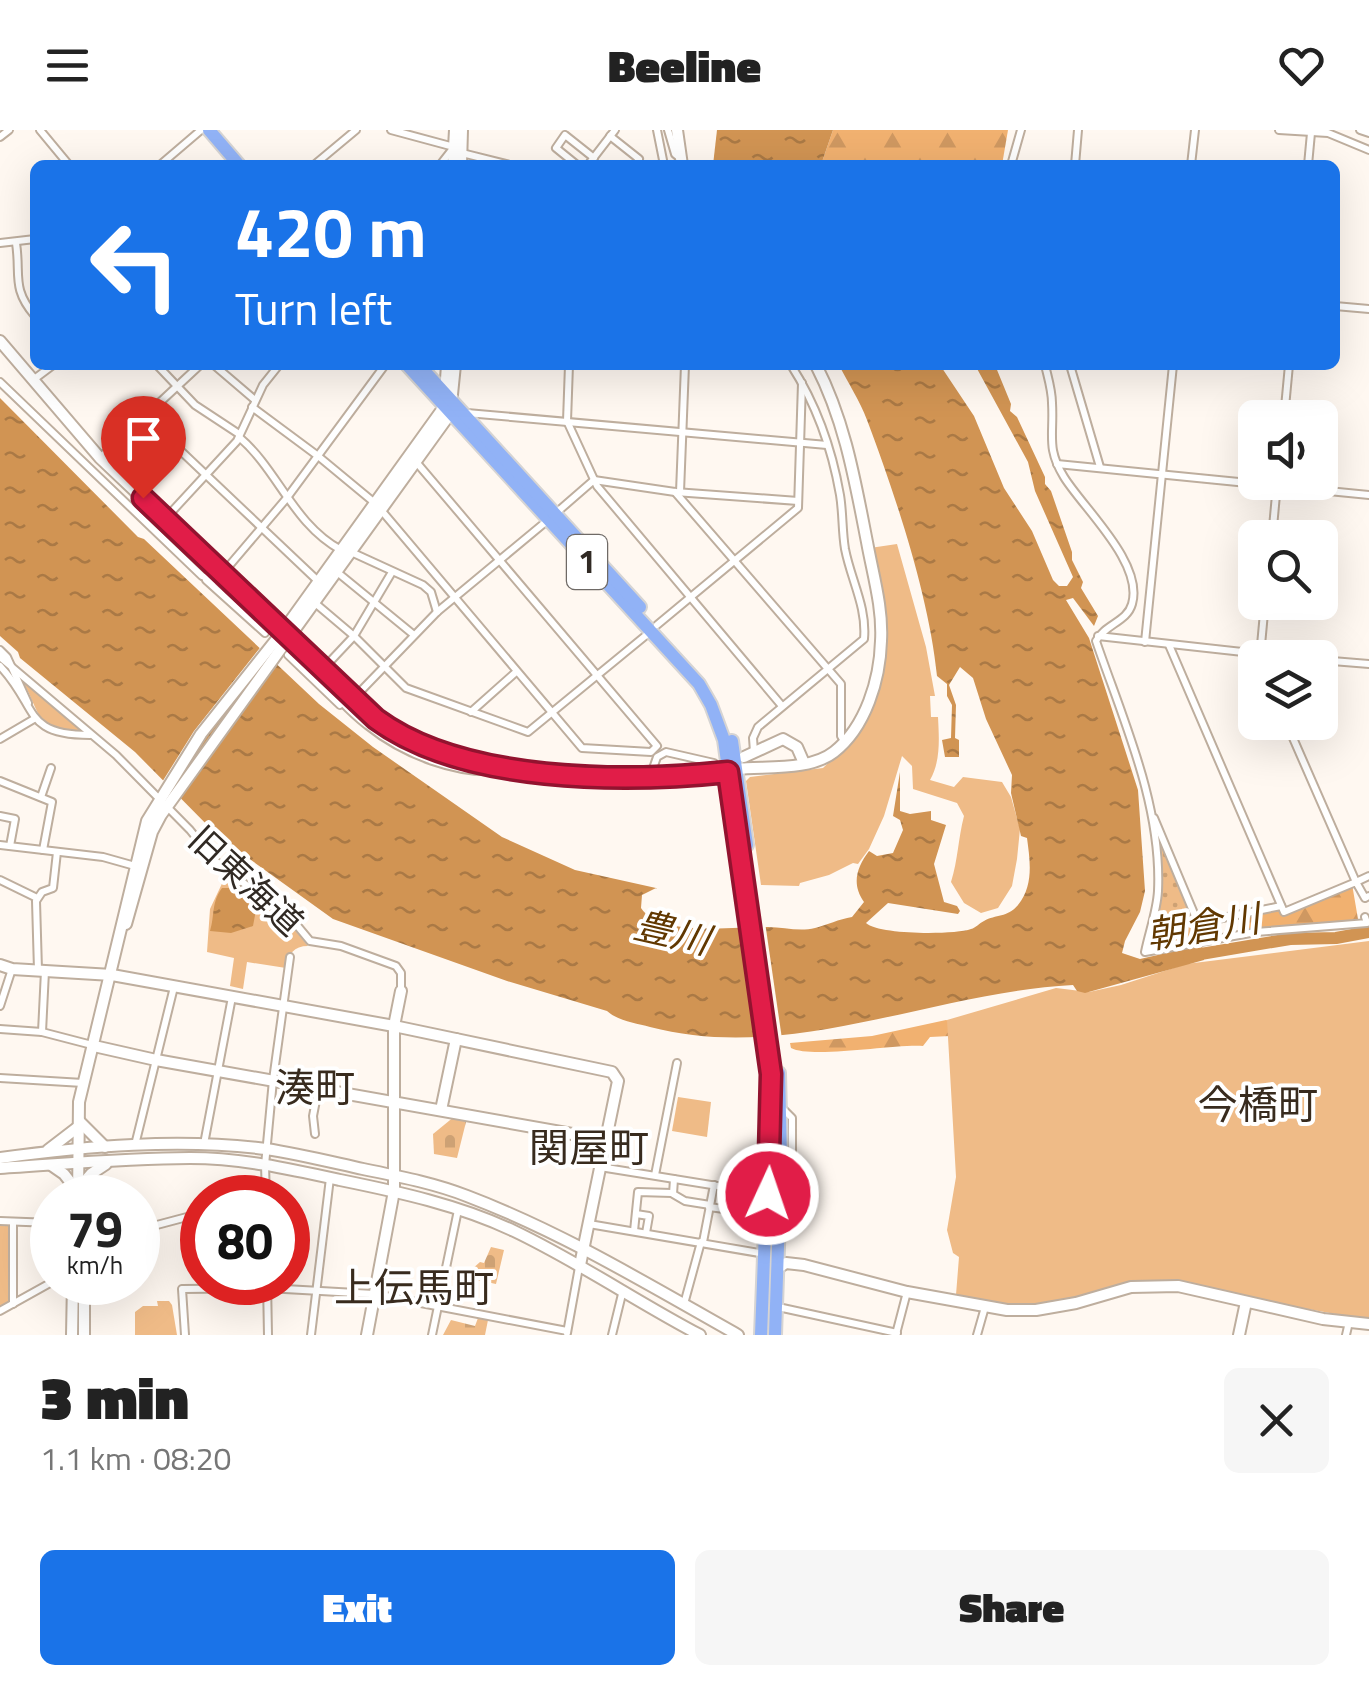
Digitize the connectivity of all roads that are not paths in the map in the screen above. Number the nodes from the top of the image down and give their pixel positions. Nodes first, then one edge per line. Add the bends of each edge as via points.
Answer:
1 (9, 130) edge
2 (40, 130) edge
3 (201, 130) edge
4 (210, 130) edge
5 (220, 130) edge
6 (356, 130) edge
7 (391, 130) edge
8 (657, 130) edge
9 (668, 130) edge
10 (677, 130) edge
11 (1022, 130) edge
12 (1078, 130) edge
13 (1195, 130) edge
14 (1279, 130) edge
15 (1360, 130) edge
16 (461, 131) edge
17 (613, 133) edge
18 (1311, 134) junction
19 (1369, 134) edge
20 (0, 137) edge
21 (458, 150) junction
22 (1369, 150) edge
23 (65, 160) edge
24 (166, 160) edge
25 (235, 160) edge
26 (246, 160) edge
27 (320, 160) edge
28 (446, 160) edge
29 (457, 160) edge
30 (493, 160) edge
31 (571, 160) edge
32 (589, 160) edge
33 (593, 160) edge
34 (639, 160) edge
35 (663, 160) edge
36 (680, 160) edge
37 (682, 160) edge
38 (1013, 160) edge
39 (1075, 160) edge
40 (1192, 160) edge
41 (1308, 160) edge
42 (30, 239) edge
43 (0, 243) edge
44 (16, 243) junction
45 (1340, 306) edge
46 (1369, 309) edge
47 (30, 310) edge
48 (0, 341) edge
49 (46, 370) edge
50 (161, 370) edge
51 (195, 370) edge
52 (219, 370) edge
53 (275, 370) edge
54 (381, 370) edge
55 (411, 370) edge
56 (423, 370) edge
57 (447, 370) edge
58 (455, 370) edge
59 (569, 370) edge
60 (685, 370) edge
61 (794, 370) edge
62 (818, 370) edge
63 (1046, 370) edge
64 (1071, 370) edge
65 (1173, 370) edge
66 (1289, 370) edge
67 (32, 381) junction
68 (0, 382) edge
69 (802, 382) junction
70 (177, 387) junction
71 (1286, 400) edge
72 (254, 404) junction
73 (451, 407) junction
74 (144, 416) junction
75 (568, 421) junction
76 (682, 432) junction
77 (239, 435) junction
78 (799, 443) junction
79 (827, 445) junction
80 (318, 456) junction
81 (100, 458) junction
82 (417, 463) junction
83 (1056, 464) junction
84 (1100, 467) junction
85 (1163, 474) junction
86 (204, 476) junction
87 (594, 480) junction
88 (1238, 481) edge
89 (1338, 491) edge
90 (678, 492) junction
91 (1369, 495) edge
92 (286, 499) junction
93 (798, 501) junction
94 (378, 508) junction
95 (552, 516) junction
96 (164, 519) junction
97 (261, 529) junction
98 (346, 552) junction
99 (500, 560) junction
100 (734, 561) junction
101 (337, 572) junction
102 (392, 572) junction
103 (222, 574) junction
104 (202, 576) junction
105 (319, 582) junction
106 (690, 596) junction
107 (454, 597) junction
108 (374, 602) junction
109 (314, 603) junction
110 (437, 612) junction
111 (266, 624) tunnel mouth
112 (654, 628) junction
113 (266, 633) tunnel mouth
114 (286, 635) junction
115 (354, 636) junction
116 (414, 636) junction
117 (1098, 636) junction
118 (1146, 642) junction
119 (1169, 645) junction
120 (0, 650) edge
121 (284, 651) junction
122 (1238, 653) edge
123 (0, 657) edge
124 (1338, 661) edge
125 (1369, 664) edge
126 (384, 666) junction
127 (826, 668) junction
128 (4, 669) edge
129 (322, 670) junction
130 (516, 672) junction
131 (597, 675) junction
132 (354, 698) junction
133 (782, 706) junction
134 (472, 712) junction
135 (551, 712) junction
136 (34, 718) junction
137 (90, 734) junction
138 (0, 739) edge
139 (1294, 740) edge
140 (844, 741) junction
141 (714, 763) dead end
142 (804, 763) junction
143 (738, 767) junction
144 (51, 768) dead end
145 (512, 769) junction
146 (650, 777) junction
147 (0, 781) edge
148 (41, 797) junction
149 (164, 802) junction
150 (1148, 805) junction
151 (0, 816) edge
152 (0, 845) edge
153 (10, 846) junction
154 (44, 850) junction
155 (56, 852) junction
156 (135, 866) junction
157 (1369, 876) edge
158 (0, 880) edge
159 (1356, 882) junction
160 (1369, 896) edge
161 (37, 898) junction
162 (1281, 906) junction
163 (1365, 916) dead end
164 (1198, 923) junction
165 (122, 933) junction
166 (1204, 940) junction
167 (290, 957) dead end
168 (6, 967) edge
169 (41, 971) junction
170 (112, 975) junction
171 (174, 987) junction
172 (400, 991) joint
173 (232, 997) junction
174 (0, 1006) edge
175 (282, 1006) junction
176 (394, 1026) junction
177 (0, 1029) edge
178 (42, 1032) junction
179 (456, 1039) junction
180 (94, 1046) junction
181 (773, 1052) junction
182 (156, 1060) junction
183 (676, 1063) dead end
184 (218, 1070) junction
185 (0, 1078) edge
186 (273, 1080) junction
187 (83, 1083) junction
188 (318, 1088) junction
189 (396, 1102) junction
190 (441, 1110) junction
191 (78, 1124) junction
192 (565, 1132) junction
193 (315, 1134) dead end
194 (606, 1140) junction
195 (204, 1145) junction
196 (135, 1146) junction
197 (105, 1148) junction
198 (77, 1149) junction
199 (267, 1150) junction
200 (42, 1152) junction
201 (0, 1158) edge
202 (560, 1158) dead end
203 (111, 1162) junction
204 (78, 1163) junction
205 (50, 1164) junction
206 (265, 1165) junction
207 (600, 1166) junction
208 (0, 1168) edge
209 (65, 1175) edge
210 (78, 1175) edge
211 (89, 1175) edge
212 (265, 1175) edge
213 (395, 1176) junction
214 (655, 1176) junction
215 (330, 1178) junction
216 (674, 1178) junction
217 (714, 1185) junction
218 (394, 1191) junction
219 (672, 1193) junction
220 (768, 1194) junction
221 (710, 1206) junction
222 (458, 1209) junction
223 (739, 1211) dead end
224 (636, 1214) junction
225 (0, 1221) edge
226 (13, 1222) junction
227 (30, 1222) edge
228 (589, 1224) junction
229 (634, 1231) junction
230 (646, 1233) junction
231 (702, 1242) junction
232 (583, 1248) junction
233 (765, 1254) junction
234 (580, 1265) junction
235 (778, 1268) junction
236 (310, 1289) edge
237 (317, 1290) junction
238 (623, 1290) junction
239 (906, 1292) junction
240 (30, 1294) edge
241 (374, 1294) junction
242 (1246, 1302) junction
243 (13, 1304) junction
244 (73, 1305) edge
245 (84, 1305) edge
246 (183, 1305) edge
247 (267, 1305) edge
248 (684, 1305) junction
249 (438, 1306) junction
250 (777, 1307) junction
251 (985, 1307) junction
252 (0, 1312) edge
253 (1369, 1324) edge
254 (1348, 1329) edge
255 (566, 1333) edge
256 (695, 1334) edge
257 (897, 1334) edge
258 (979, 1334) edge
259 (72, 1335) edge
260 (84, 1335) edge
261 (185, 1335) edge
262 (268, 1335) edge
263 (311, 1335) edge
264 (367, 1335) edge
265 (432, 1335) edge
266 (612, 1335) edge
267 (738, 1335) edge
268 (761, 1335) edge
269 (775, 1335) edge
270 (1238, 1335) edge

1 - 20 street
2 - 23 street
3 - 24 street
4 - 25 highway
5 - 26 highway
6 - 27 street
7 - 21 street
8 - 35 street
9 - 36 street
10 - 37 main road
11 - 38 street
12 - 39 street
13 - 40 street
14 - 18 street
15 - 19 street
16 - 21 main road
17 - 33 street
17 - 34 street
18 - 22 street via 1328,133
18 - 41 street
21 - 28 street
21 - 29 main road
21 - 30 street
31 - 32 street via 556,148 565,135
42 - 44 street
43 - 44 street
44 - 47 street via 16,278
45 - 46 street
48 - 67 main road
49 - 67 street
50 - 70 street
51 - 70 street
52 - 72 street
53 - 72 street
54 - 80 street
55 - 73 highway, 1
56 - 73 highway, 1
57 - 73 main road
58 - 73 main road
59 - 75 street
60 - 76 street
61 - 69 street
62 - 140 main road via 853,467 882,624 870,696
63 - 83 street
64 - 84 street
65 - 85 street
66 - 71 street
67 - 81 main road
68 - 104 street
69 - 78 street
69 - 79 street
70 - 74 street
70 - 77 street
72 - 77 street
72 - 80 street
73 - 75 street
73 - 82 main road
73 - 94 main road
73 - 95 highway, 1
74 - 81 street
74 - 86 street
75 - 76 street
75 - 87 street
76 - 78 street
76 - 90 street
77 - 86 street
77 - 92 street
78 - 79 street
78 - 93 street
79 - 127 street via 865,629 864,639
80 - 92 street
80 - 94 street
81 - 96 main road
82 - 94 main road
82 - 99 street
83 - 84 street
83 - 117 street via 1108,532 1131,583 1132,608
84 - 85 street
85 - 88 street
85 - 118 street
86 - 96 street
86 - 97 street
87 - 90 street
87 - 95 street
87 - 106 street
89 - 91 street
90 - 93 street
90 - 100 street
92 - 97 street
92 - 98 street via 320,538
93 - 100 street via 798,508
94 - 98 main road
94 - 107 street
95 - 99 street
95 - 112 highway, 1
96 - 103 main road
97 - 103 street
97 - 105 street
98 - 101 main road
98 - 102 street
98 - 105 main road
99 - 107 street
99 - 131 street
100 - 106 street
100 - 127 street
101 - 108 street
101 - 109 main road
102 - 108 street
102 - 110 street via 431,592
103 - 114 main road
104 - 111 street
104 - 113 street
105 - 114 main road
106 - 112 street
106 - 133 street
107 - 110 street
107 - 130 street
108 - 115 street
108 - 116 street
109 - 114 main road
109 - 115 street
110 - 116 street
112 - 131 street
112 - 143 highway, 1 via 712,705
114 - 121 main road
114 - 129 street
115 - 126 street
115 - 129 street
116 - 126 street
117 - 118 street
117 - 150 street
118 - 119 street
119 - 122 street
119 - 162 street
120 - 128 street
121 - 145 street via 366,724 414,753 478,772
121 - 149 main road
123 - 128 street
124 - 125 street
126 - 132 street
126 - 134 street via 406,688
127 - 133 street
127 - 140 street via 843,690
128 - 136 street via 26,694
128 - 137 street
129 - 132 street
130 - 134 street
130 - 135 street
131 - 135 street
131 - 135 street via 657,746 651,752 582,748
132 - 145 street via 398,735 426,748
133 - 143 street via 754,732
134 - 135 street via 528,732
136 - 137 street via 56,733
136 - 138 street
137 - 149 street
139 - 159 street
140 - 142 main road via 826,757
141 - 146 street via 666,752
142 - 143 main road
142 - 143 main road via 789,740 774,742
143 - 146 street
143 - 181 highway, 1
144 - 148 street
145 - 146 street
147 - 148 street
148 - 154 street via 52,802
149 - 156 main road via 148,821
149 - 165 main road
149 - 172 street, 旧東海道 via 214,860 310,941 400,969
150 - 164 street
150 - 166 street via 1158,892 1145,952
151 - 153 street via 15,819
152 - 153 street
153 - 154 street
154 - 155 street
155 - 156 street
155 - 161 street via 53,888
156 - 165 main road
157 - 159 street
158 - 161 street
159 - 160 street via 1364,898
159 - 162 street via 1284,912
161 - 169 street
162 - 164 street
163 - 166 street via 1366,923
164 - 166 street
165 - 170 main road
167 - 175 street
168 - 169 main road
168 - 174 street
169 - 170 main road
169 - 178 street
170 - 171 main road
170 - 180 main road
171 - 173 main road
171 - 182 street
172 - 176 main road, 旧東海道
173 - 175 main road
173 - 184 street
175 - 176 main road
175 - 186 street
176 - 179 main road
176 - 189 main road, 旧東海道
177 - 178 street
178 - 180 street
179 - 190 main road
179 - 194 main road via 612,1072 618,1082
180 - 182 main road
180 - 187 main road
181 - 220 highway, 1
181 - 235 highway, 1 via 781,1108
182 - 184 main road
182 - 196 street
183 - 214 street
184 - 186 main road
184 - 195 street
185 - 187 street
186 - 188 main road
186 - 199 street
187 - 191 main road
188 - 189 main road
188 - 193 street
189 - 190 main road
189 - 213 main road, 旧東海道
190 - 192 main road
191 - 197 main road
191 - 198 main road
191 - 200 main road
192 - 194 main road
192 - 202 street
194 - 207 main road
195 - 196 main road
195 - 199 main road
196 - 197 main road
197 - 198 main road
198 - 200 main road
198 - 204 main road
199 - 206 street
199 - 213 main road
200 - 201 main road
203 - 204 main road
203 - 206 main road via 190,1158
203 - 211 main road
204 - 205 main road
204 - 210 main road
205 - 208 main road
205 - 209 main road
206 - 212 street
206 - 215 main road
207 - 214 street
207 - 228 main road
213 - 218 main road, 旧東海道
213 - 232 main road via 462,1194
214 - 216 street
215 - 218 main road
215 - 237 street
216 - 217 street
216 - 219 street
217 - 220 street
217 - 221 street
218 - 222 main road
218 - 241 main road, 旧東海道
219 - 221 street
219 - 224 street via 638,1192
220 - 233 highway, 1
221 - 223 street
221 - 231 street
222 - 234 main road
222 - 249 street
224 - 229 street
224 - 230 street via 649,1216
225 - 226 street
226 - 227 street
226 - 243 street
228 - 229 street
228 - 232 main road
229 - 230 street
230 - 231 street
231 - 233 street
231 - 248 street
232 - 234 main road
232 - 248 main road
233 - 268 highway, 1
234 - 238 main road
234 - 255 street
235 - 239 main road via 804,1265
235 - 250 highway, 1
236 - 237 street
237 - 241 street
237 - 263 street
238 - 256 main road
238 - 266 street
239 - 251 main road
239 - 257 street
240 - 243 street
241 - 249 street
241 - 264 main road, 旧東海道
242 - 251 main road via 1178,1286 1131,1287 1036,1310
242 - 254 main road
242 - 270 main road
243 - 252 street
244 - 259 main road
245 - 260 main road
246 - 261 street
247 - 262 street
248 - 267 main road
249 - 255 street
249 - 265 street
250 - 257 street
250 - 269 highway, 1
251 - 258 street
253 - 254 main road

